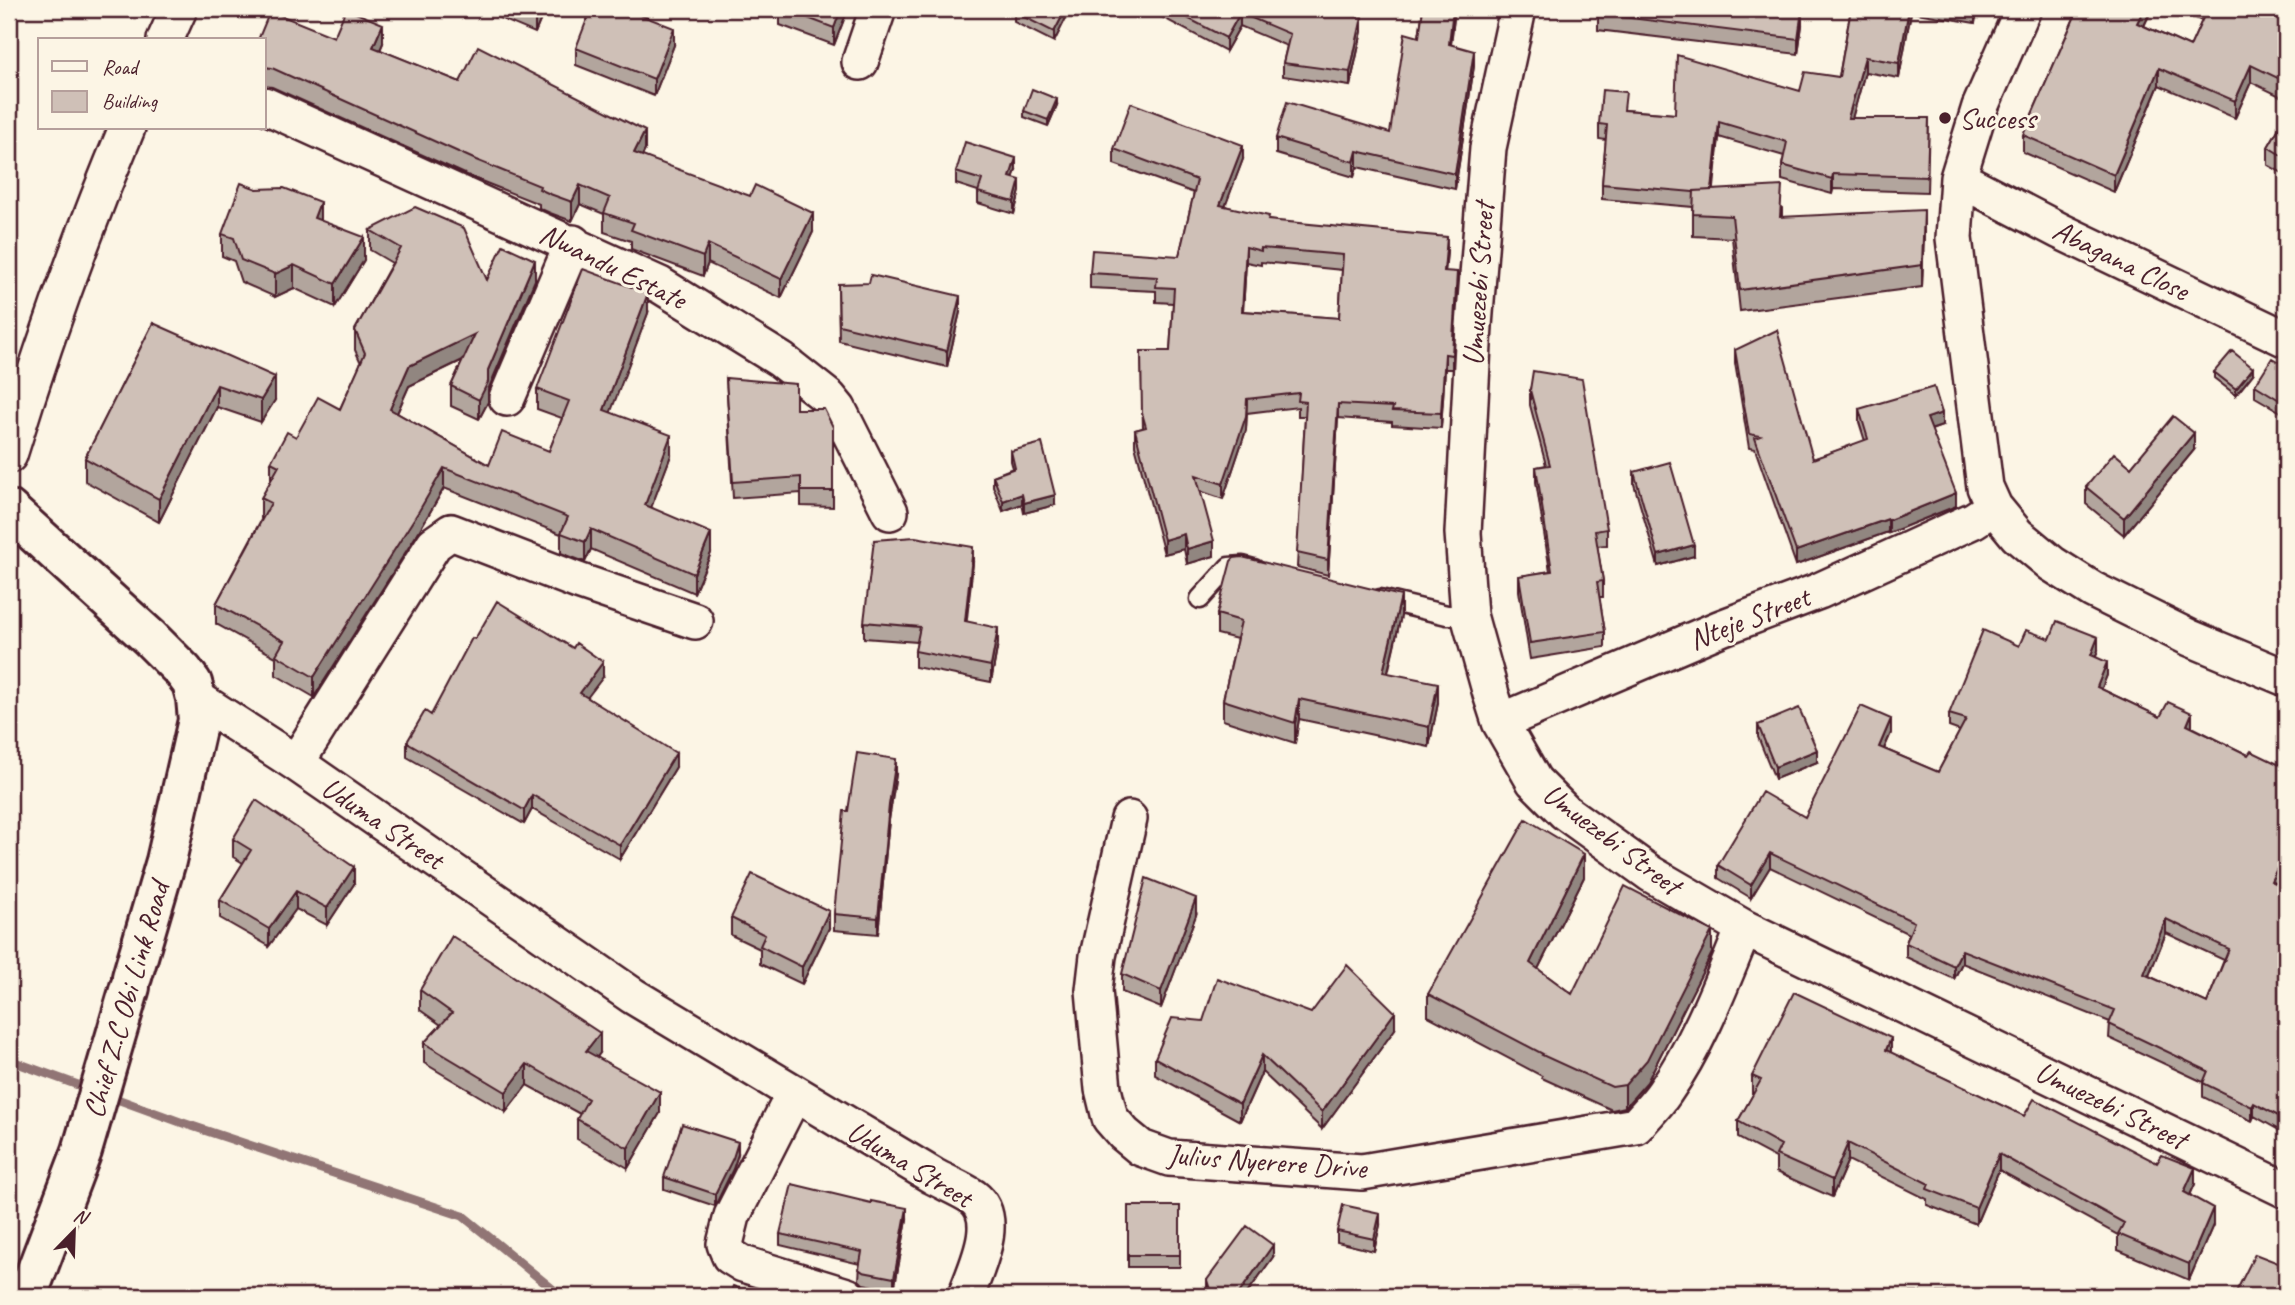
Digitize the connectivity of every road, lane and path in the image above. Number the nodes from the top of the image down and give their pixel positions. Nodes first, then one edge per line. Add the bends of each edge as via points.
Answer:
1 (179, 9) edge
2 (878, 9) edge
3 (1518, 9) edge
4 (2023, 9) edge
5 (166, 38) edge
6 (860, 62) dead end
7 (266, 106) edge
8 (126, 130) edge
9 (1958, 178) junction
10 (573, 243) junction
11 (2286, 339) edge
12 (507, 398) dead end
13 (9, 455) edge
14 (12, 507) edge
15 (1994, 507) junction
16 (890, 512) dead end
17 (1270, 572) edge
18 (1365, 595) edge
19 (1200, 599) dead end
20 (1469, 615) junction
21 (695, 621) dead end
22 (2286, 678) edge
23 (196, 698) junction
24 (1500, 722) junction
25 (296, 763) junction
26 (1129, 819) dead end
27 (1744, 928) junction
28 (794, 1094) junction
29 (2286, 1190) edge
30 (27, 1296) edge
31 (848, 1296) edge
32 (965, 1296) edge

1 - 5 street
2 - 6 street
3 - 20 street, Umuezebi Street via 1488,148 1463,533
4 - 9 street via 1980,107
7 - 10 street, Nwandu Estate
8 - 13 street via 71,266
9 - 11 street, Abagana Close
9 - 15 street via 1954,238 1982,468
10 - 12 street
10 - 16 street, Nwandu Estate via 660,285 781,360 829,398
14 - 23 street, Uduma Street via 183,671
15 - 22 street via 2052,564 2093,590
15 - 24 street, Nteje Street via 1819,591
17 - 19 lane via 1229,567
18 - 20 lane via 1447,615
20 - 24 street, Umuezebi Street
21 - 25 street via 451,532 434,544
23 - 25 street, Uduma Street
23 - 30 street, Chief Z.C Obi Link Road via 198,720 166,861 82,1151
24 - 27 street, Umuezebi Street via 1534,781 1565,812 1651,874
25 - 28 street, Uduma Street via 633,996
26 - 27 street, Julius Nyerere Drive via 1097,956 1094,990 1103,1089 1110,1118 1124,1134 1141,1148 1168,1158 1362,1172 1636,1126 1681,1066
27 - 29 street, Umuezebi Street
28 - 31 street via 732,1216 725,1244 730,1256 743,1264
28 - 32 street, Uduma Street via 974,1198 983,1209 985,1242

